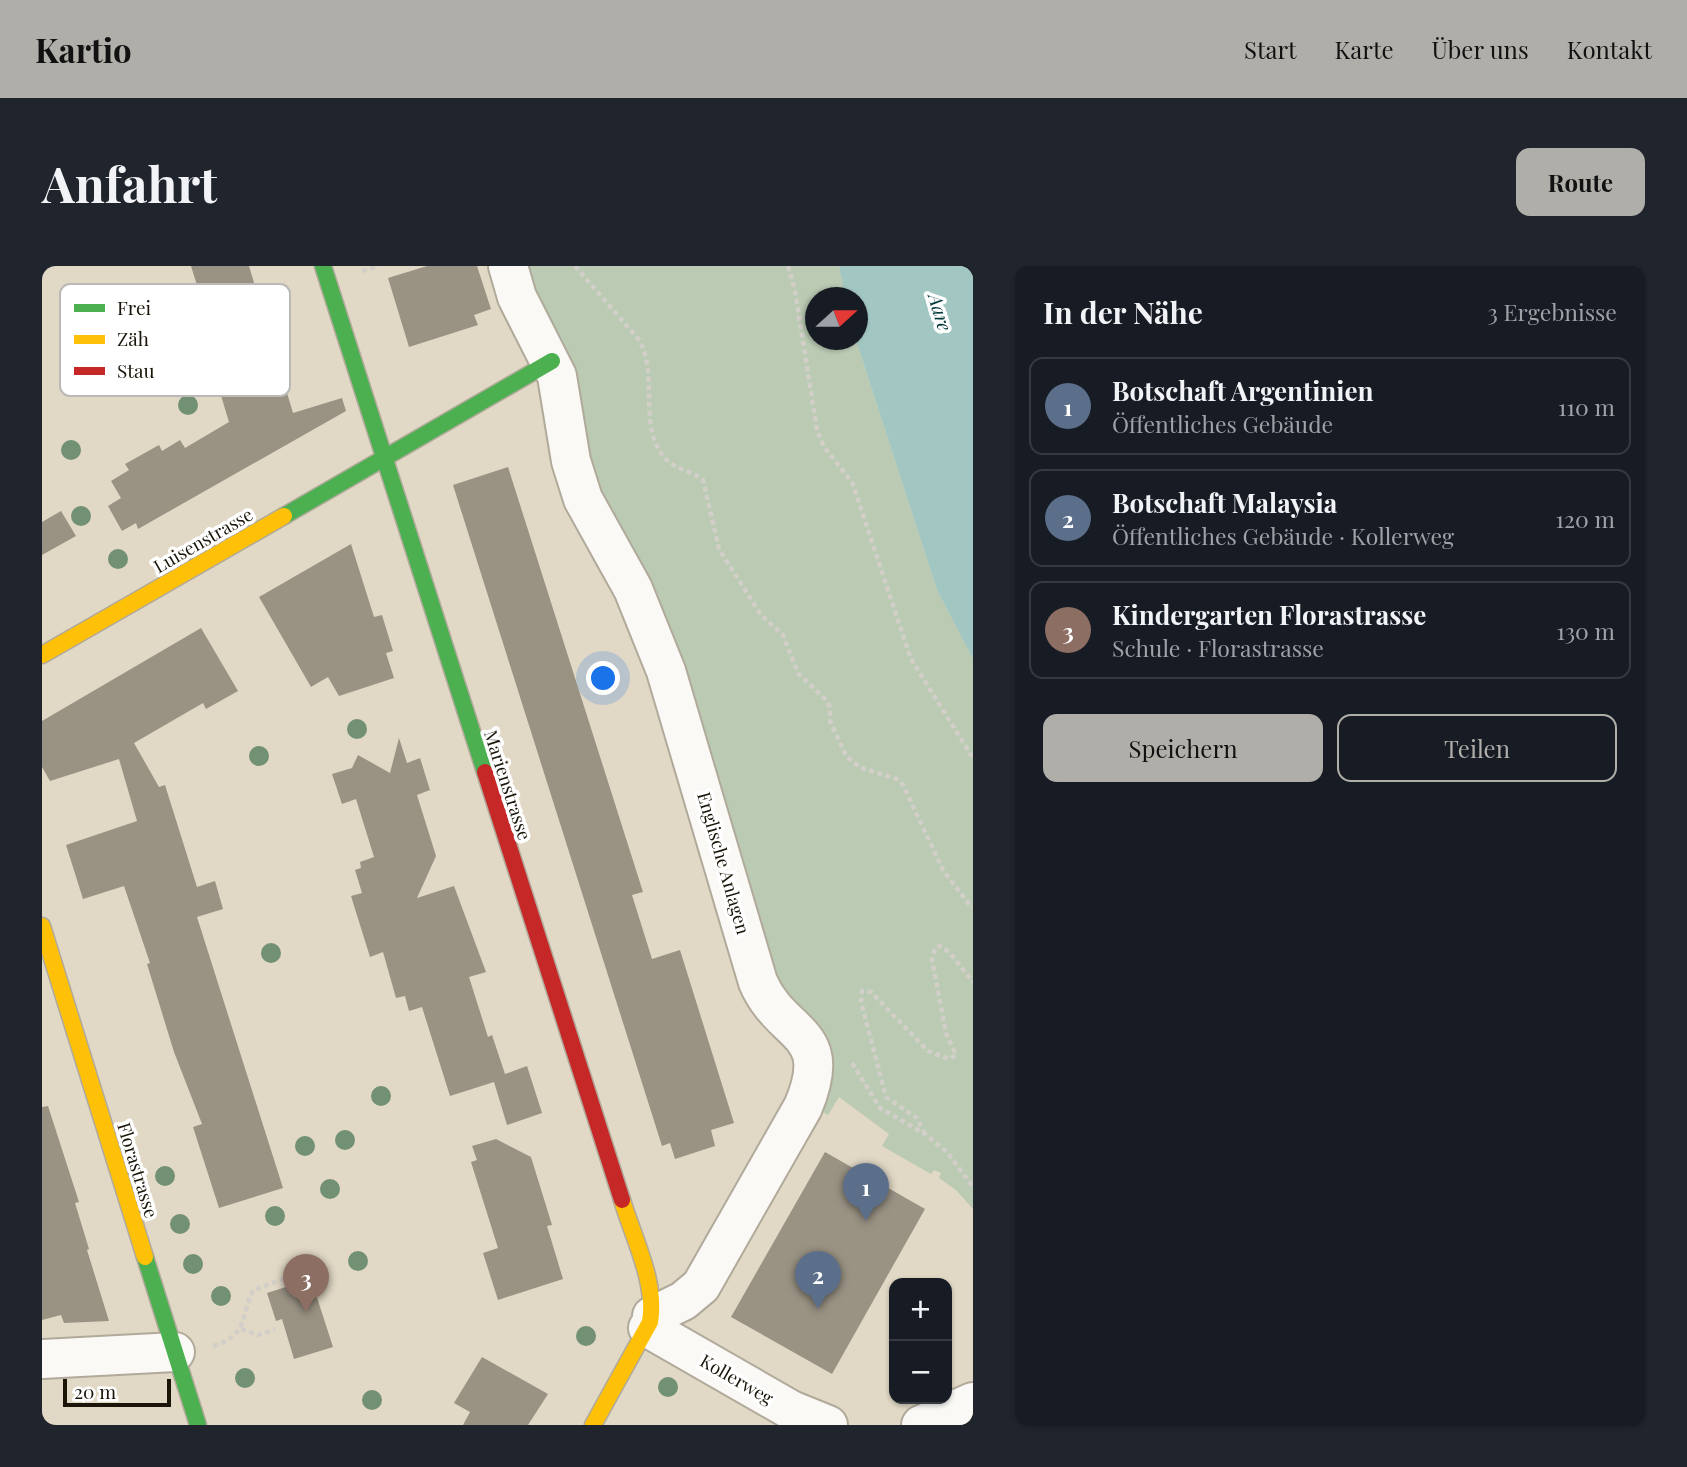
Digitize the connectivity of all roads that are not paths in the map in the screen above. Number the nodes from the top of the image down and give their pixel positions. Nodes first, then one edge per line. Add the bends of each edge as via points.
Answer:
1 (323, 266) edge
2 (508, 266) edge
3 (552, 360) junction
4 (383, 458) junction
5 (42, 655) edge
6 (42, 926) edge
7 (650, 1322) junction
8 (191, 1350) junction
9 (42, 1359) edge
10 (973, 1402) edge
11 (198, 1425) edge
12 (593, 1425) edge
13 (828, 1425) edge
14 (921, 1425) edge

1 - 4 street, Marienstrasse
2 - 3 street, Englische Anlagen via 517,297
3 - 4 street
3 - 7 street, Englische Anlagen via 574,474 590,515 633,589 666,671 758,982 764,995 803,1035 814,1075 803,1107 701,1286
4 - 5 street, Luisenstrasse
4 - 7 street, Marienstrasse via 640,1258 651,1297
6 - 8 street, Florastrasse
7 - 12 street
7 - 13 street, Kollerweg via 791,1410
8 - 9 street
8 - 11 street, Florastrasse
10 - 14 street

